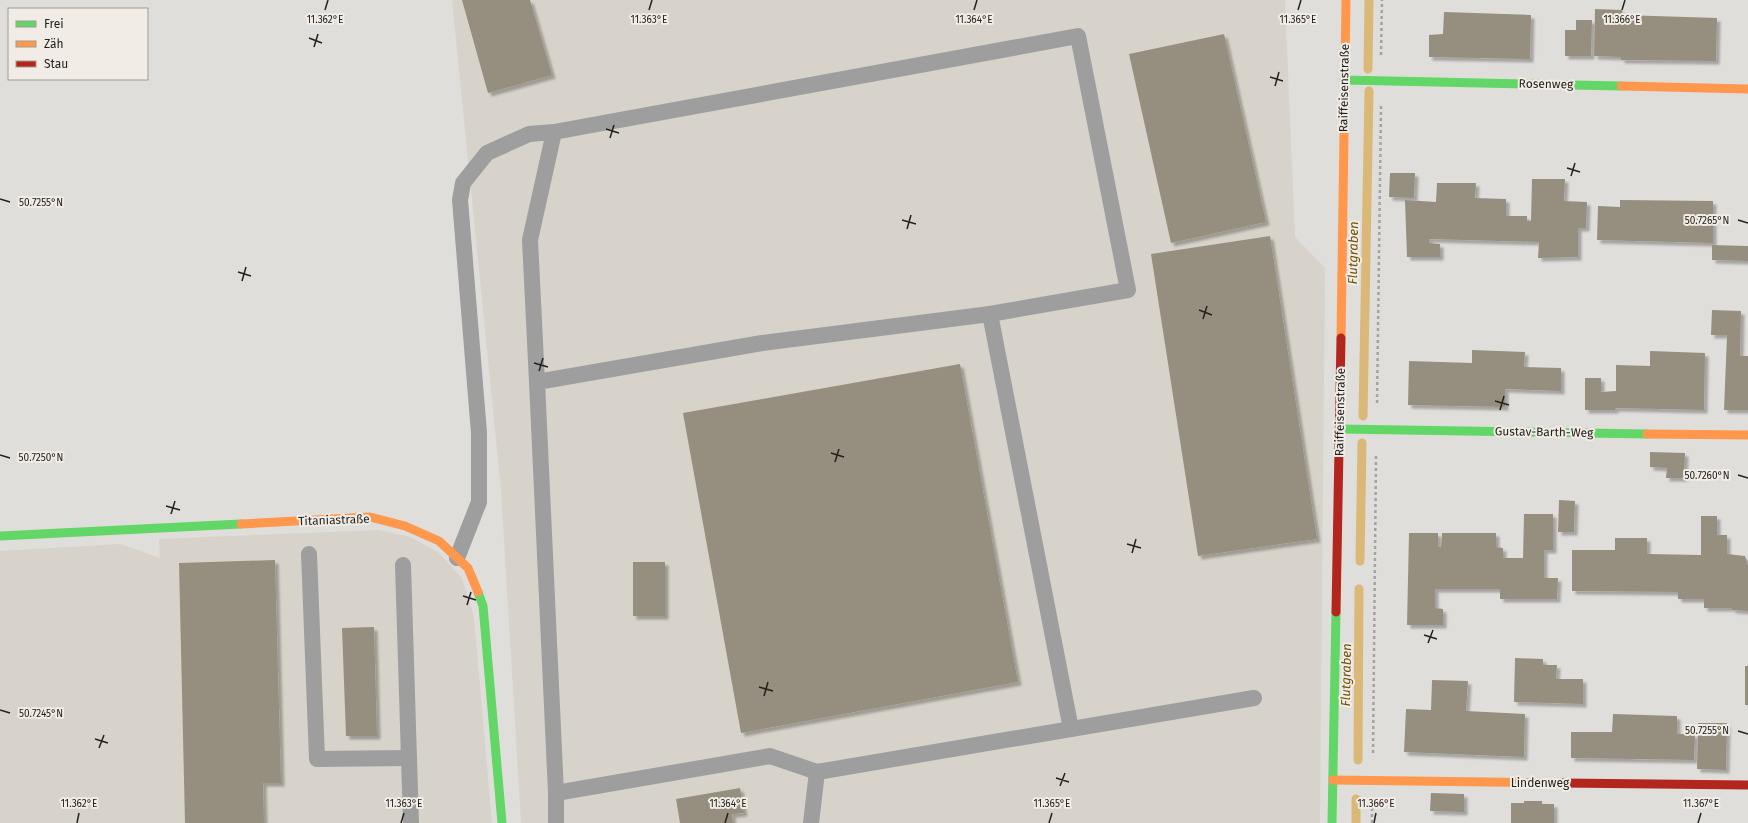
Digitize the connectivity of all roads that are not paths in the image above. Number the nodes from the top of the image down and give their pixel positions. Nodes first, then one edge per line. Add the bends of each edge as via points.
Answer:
1 (1346, 0) edge
2 (1344, 80) junction
3 (1748, 89) edge
4 (554, 132) junction
5 (990, 314) junction
6 (537, 382) junction
7 (1340, 429) junction
8 (1748, 435) edge
9 (0, 536) edge
10 (309, 554) dead end
11 (457, 558) junction
12 (403, 565) dead end
13 (1254, 698) dead end
14 (1071, 729) junction
15 (409, 758) junction
16 (817, 772) junction
17 (1332, 780) junction
18 (1748, 785) edge
19 (556, 793) junction
20 (411, 823) edge
21 (502, 823) edge
22 (556, 823) edge
23 (809, 823) edge
24 (1332, 823) edge

1 - 2 street, Raiffeisenstraße
2 - 3 street, Rosenweg
2 - 7 street, Raiffeisenstraße
4 - 5 lane via 1078,36 1128,290
4 - 6 lane via 530,240
4 - 11 lane via 529,134 487,153 463,183 460,200 479,433 479,502
5 - 6 lane via 762,343
5 - 14 lane
6 - 19 lane
7 - 8 street, Gustav-Barth-Weg
7 - 17 street, Raiffeisenstraße
9 - 11 street, Titaniastraße via 370,517 405,526 438,541
10 - 15 lane via 317,759
11 - 21 street, Titaniastraße via 468,568 483,606
12 - 15 lane
13 - 14 lane
14 - 16 lane
15 - 20 lane
16 - 19 lane via 770,756
16 - 23 lane
17 - 18 street, Lindenweg
17 - 24 street, Raiffeisenstraße
19 - 22 lane

